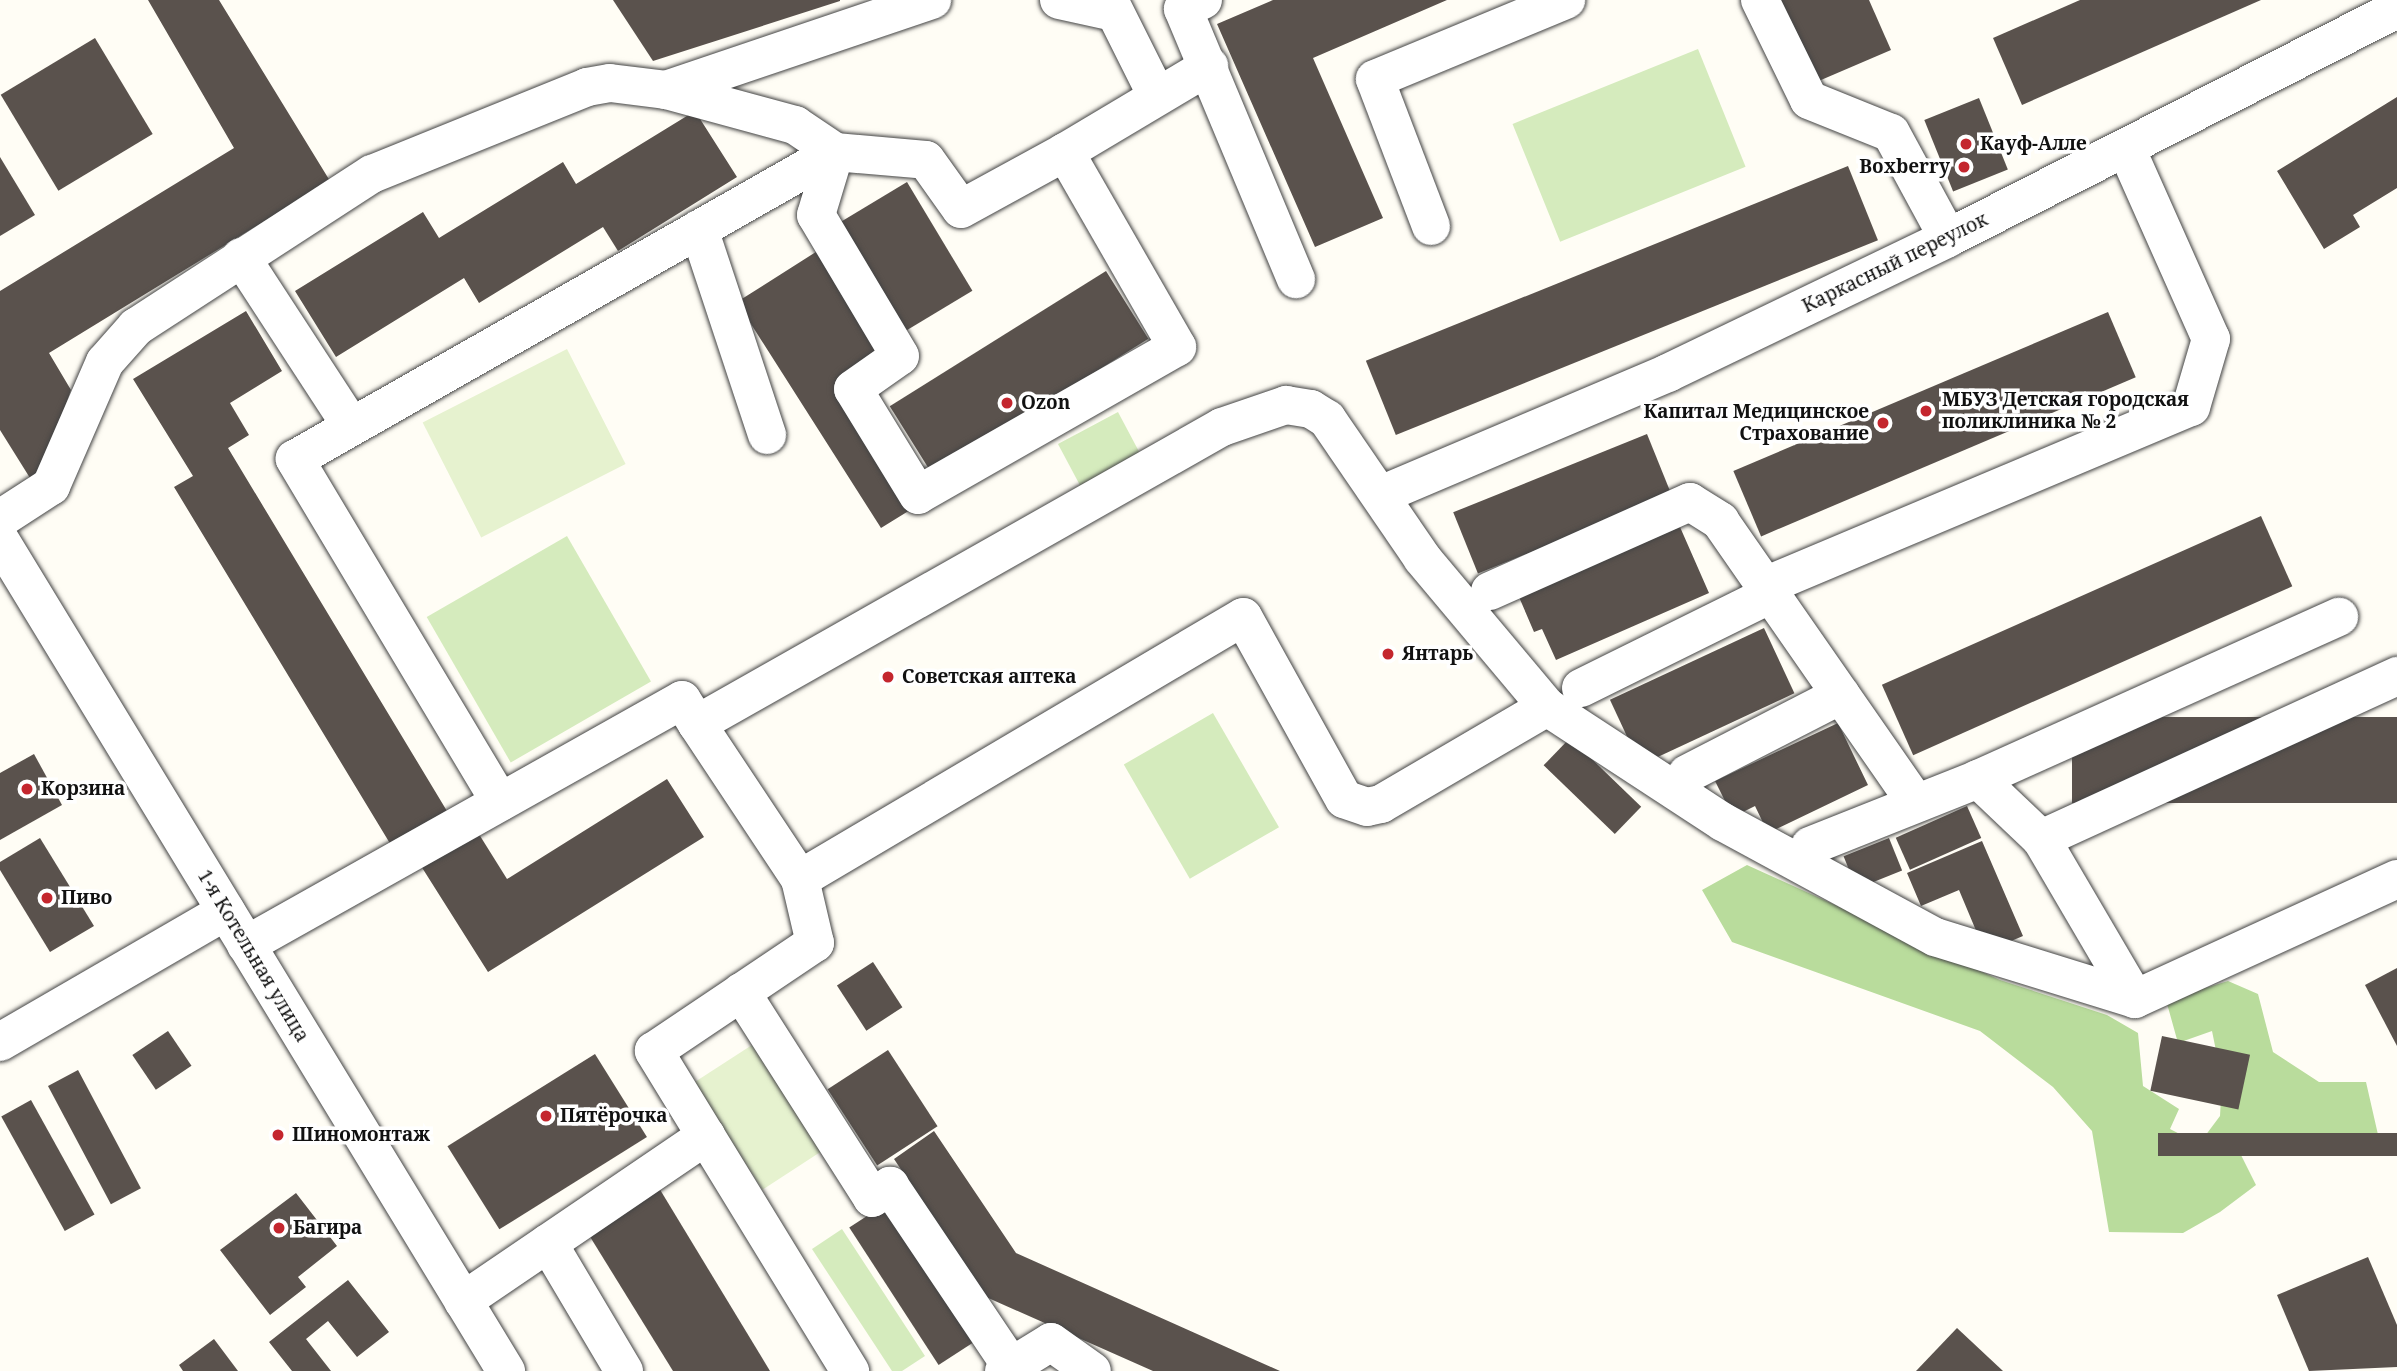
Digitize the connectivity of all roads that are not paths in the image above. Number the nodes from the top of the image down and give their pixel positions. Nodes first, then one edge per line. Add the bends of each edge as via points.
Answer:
1 (932, 0) edge
2 (1059, 0) edge
3 (1203, 0) edge
4 (1566, 0) edge
5 (1760, 0) edge
6 (1111, 6) edge
7 (2397, 9) edge
8 (1209, 66) junction
9 (666, 90) junction
10 (1156, 94) junction
11 (2126, 148) junction
12 (835, 152) junction
13 (1065, 152) junction
14 (1431, 226) dead end
15 (699, 229) junction
16 (1948, 238) junction
17 (242, 257) junction
18 (1296, 279) dead end
19 (350, 424) junction
20 (767, 435) dead end
21 (1383, 494) junction
22 (0, 519) edge
23 (0, 540) edge
24 (1768, 590) junction
25 (1490, 591) dead end
26 (2339, 617) dead end
27 (2397, 676) edge
28 (1581, 688) dead end
29 (1841, 695) junction
30 (1547, 707) junction
31 (697, 724) junction
32 (1687, 774) dead end
33 (1978, 779) junction
34 (500, 802) junction
35 (1916, 803) junction
36 (2041, 839) junction
37 (1810, 846) dead end
38 (800, 879) junction
39 (2397, 879) edge
40 (226, 911) junction
41 (246, 945) junction
42 (741, 992) junction
43 (2135, 999) junction
44 (0, 1042) edge
45 (706, 1136) junction
46 (548, 1243) junction
47 (463, 1301) junction
48 (1007, 1369) edge
49 (504, 1370) edge
50 (624, 1371) edge
51 (850, 1371) edge
52 (1093, 1371) edge

1 - 9 street
2 - 6 street
3 - 8 street via 1184,9
4 - 14 street via 1375,79
5 - 16 street via 1809,100 1891,133
6 - 10 street
7 - 11 street, Каркасный переулок
8 - 10 street
8 - 18 street
9 - 12 street via 795,125
9 - 17 street via 610,83 587,87 372,174
10 - 13 street
11 - 16 street, Каркасный переулок
11 - 24 street via 2211,339 2191,407
12 - 13 street via 926,160 961,209
12 - 13 street via 816,215 900,356 853,389 918,495 1177,347
12 - 15 street
15 - 19 street
15 - 20 street
16 - 21 street, Каркасный переулок via 1668,373
17 - 19 street
17 - 22 street via 118,345 51,486
19 - 34 street via 295,459
21 - 30 street via 1422,558
21 - 31 street via 1327,419 1311,409 1268,408 1222,427
23 - 40 street, 1-я Котельная улица
24 - 25 street via 1720,521 1690,502
24 - 28 street
24 - 29 street
26 - 33 street
27 - 36 street
29 - 32 street
29 - 35 street
30 - 38 street via 1381,804 1367,807 1344,799 1243,617
30 - 43 street via 1723,822 1935,937
31 - 34 street via 682,700
31 - 38 street
33 - 35 street
33 - 36 street
34 - 41 street
35 - 37 street
36 - 43 street
38 - 42 street via 815,943
39 - 43 street
40 - 41 street, 1-я Котельная улица
40 - 44 street
41 - 47 street, 1-я Котельная улица
42 - 45 street via 654,1051
42 - 48 street via 872,1198 890,1186
45 - 46 street
45 - 51 street
46 - 47 street
46 - 50 street
47 - 49 street, 1-я Котельная улица
48 - 52 street via 1051,1342

